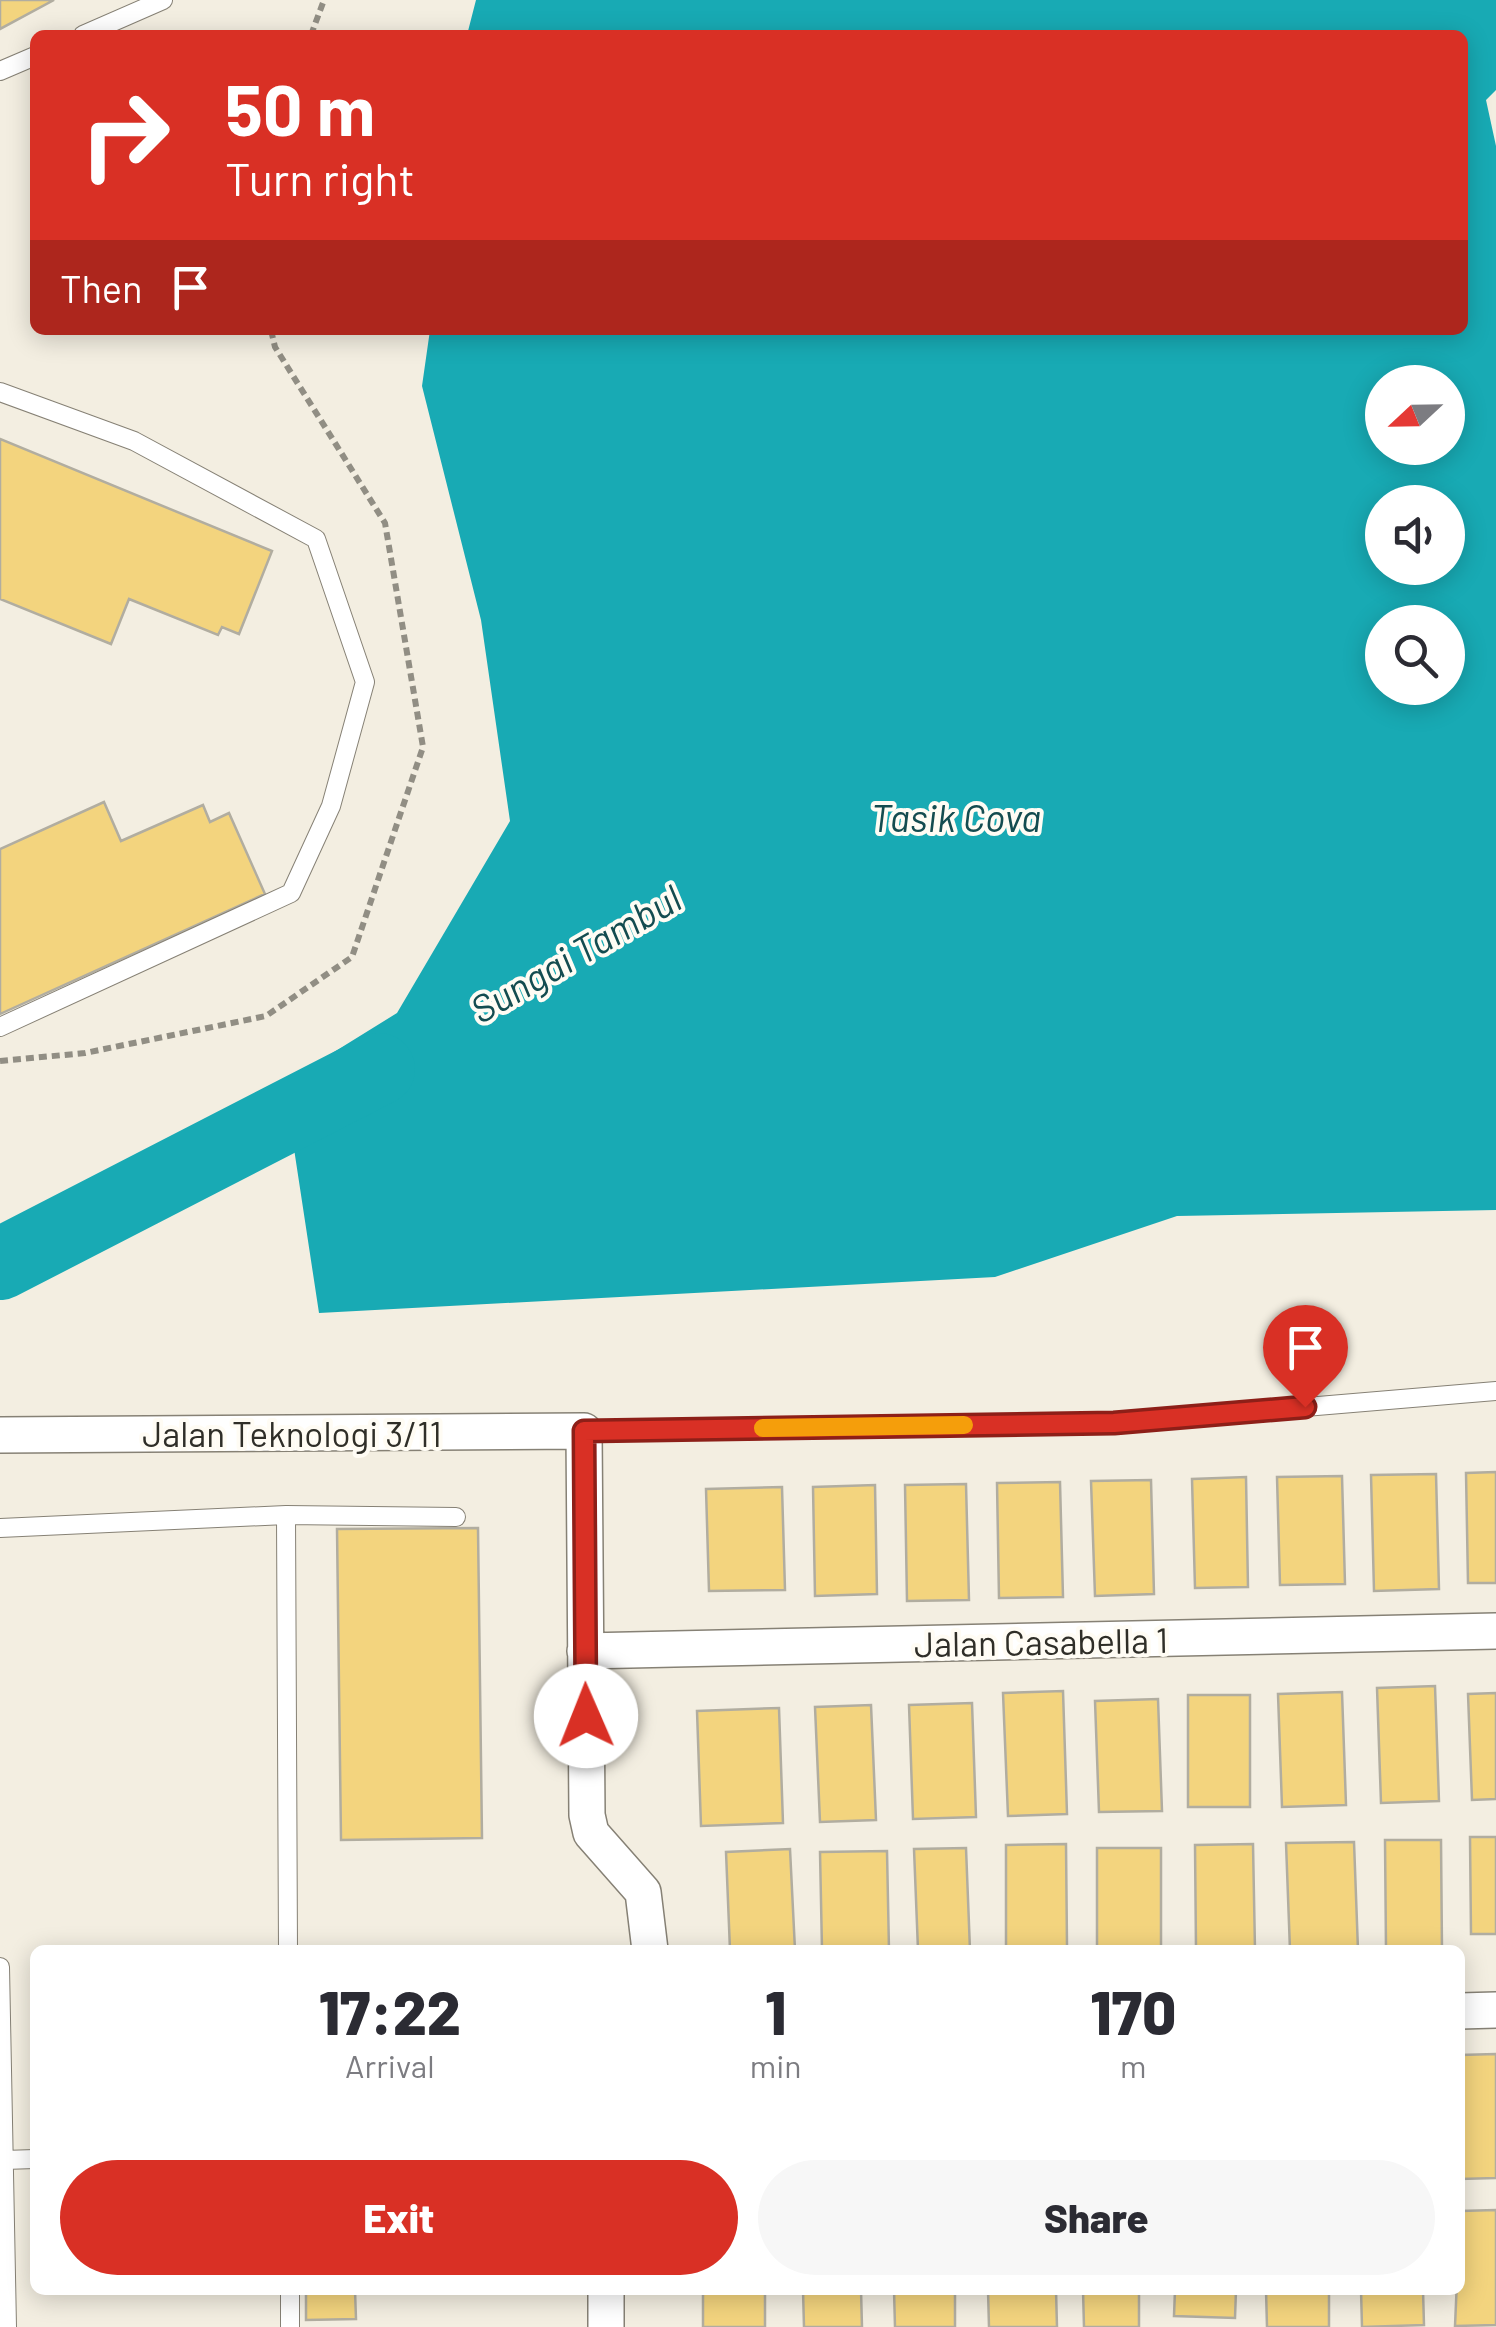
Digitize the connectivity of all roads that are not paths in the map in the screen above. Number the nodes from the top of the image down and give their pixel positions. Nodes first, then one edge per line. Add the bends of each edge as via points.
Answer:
1 (163, 0) edge
2 (94, 30) edge
3 (30, 58) edge
4 (0, 71) edge
5 (0, 392) edge
6 (0, 1027) edge
7 (1496, 1392) edge
8 (584, 1431) junction
9 (0, 1435) edge
10 (286, 1516) junction
11 (456, 1517) dead end
12 (0, 1528) edge
13 (1496, 1631) edge
14 (585, 1651) junction
15 (288, 1945) edge
16 (649, 1945) edge
17 (0, 1967) edge
18 (1465, 2010) edge
19 (1496, 2010) edge
20 (30, 2159) edge
21 (4, 2160) junction
22 (3, 2292) edge
23 (290, 2295) edge
24 (606, 2295) edge
25 (8, 2327) edge
26 (290, 2327) edge
27 (606, 2327) edge

1 - 2 lane
3 - 4 lane
5 - 6 lane via 134,441 316,539 366,682 331,806 290,892
7 - 8 lane via 1114,1423
8 - 9 street, Jalan Teknologi 3/11
8 - 14 street
10 - 11 lane
10 - 12 lane
10 - 15 lane
13 - 14 street, Jalan Casabella 1
14 - 16 street via 587,1815 591,1833 643,1892
17 - 21 lane
18 - 19 street
20 - 21 lane
21 - 22 lane
22 - 25 lane
23 - 26 lane
24 - 27 street

